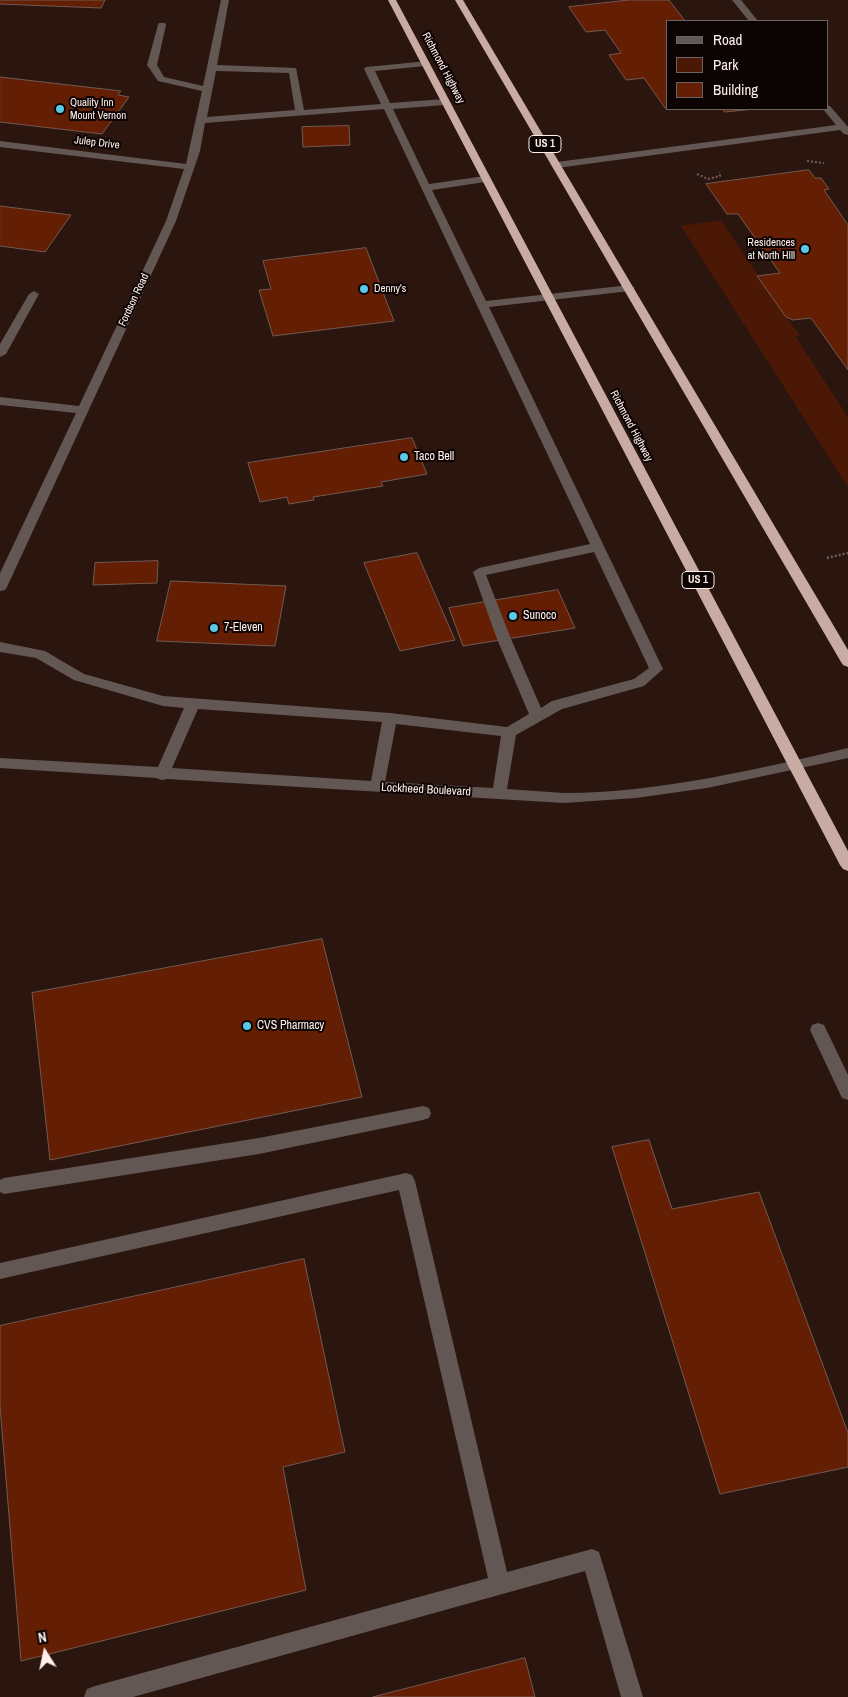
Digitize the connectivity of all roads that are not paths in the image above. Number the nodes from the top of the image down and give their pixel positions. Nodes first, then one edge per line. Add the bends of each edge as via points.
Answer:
1 (225, 0) edge
2 (392, 0) edge
3 (459, 0) edge
4 (736, 0) edge
5 (753, 20) edge
6 (162, 26) dead end
7 (425, 64) junction
8 (213, 68) junction
9 (208, 90) junction
10 (445, 102) junction
11 (386, 106) junction
12 (828, 109) edge
13 (300, 113) junction
14 (202, 120) junction
15 (845, 130) edge
16 (0, 144) edge
17 (557, 165) junction
18 (190, 167) junction
19 (485, 179) junction
20 (425, 188) junction
21 (630, 288) junction
22 (34, 294) dead end
23 (546, 296) junction
24 (481, 305) junction
25 (0, 354) edge
26 (0, 401) edge
27 (83, 410) junction
28 (597, 547) junction
29 (0, 587) edge
30 (0, 647) edge
31 (848, 662) edge
32 (192, 703) junction
33 (537, 716) junction
34 (390, 718) junction
35 (509, 732) junction
36 (848, 754) edge
37 (0, 763) edge
38 (796, 765) junction
39 (162, 774) junction
40 (377, 787) junction
41 (499, 794) junction
42 (848, 865) edge
43 (818, 1030) dead end
44 (848, 1093) edge
45 (423, 1113) dead end
46 (4, 1186) dead end
47 (0, 1271) edge
48 (500, 1585) junction
49 (95, 1697) edge
50 (632, 1697) edge

1 - 8 street, Fordson Road
2 - 7 highway, Richmond Highway / US 1
3 - 17 highway, US 1
4 - 5 street
6 - 9 street via 152,65 155,74 161,79
7 - 10 highway, Richmond Highway / US 1
7 - 11 street via 369,69
8 - 9 street, Fordson Road
8 - 13 street via 293,70
9 - 14 street, Fordson Road
10 - 11 street
10 - 19 highway, Richmond Highway / US 1
11 - 13 street
11 - 20 street
12 - 15 street
13 - 14 street
14 - 18 street, Fordson Road
15 - 17 street
16 - 18 street, Julep Drive
17 - 21 highway, US 1
18 - 27 street, Fordson Road via 171,221
19 - 20 street
19 - 23 highway, Richmond Highway / US 1
20 - 24 street
21 - 23 street
21 - 31 highway, US 1
22 - 25 street
23 - 24 street
23 - 38 highway, Richmond Highway / US 1
24 - 28 street
26 - 27 street
27 - 29 street, Fordson Road
28 - 33 street via 656,669 639,683 557,705
28 - 33 street via 479,572
30 - 32 street via 40,654 79,677 163,701
32 - 34 street
32 - 39 street
33 - 35 street
34 - 35 street
34 - 40 street
35 - 41 street
36 - 38 street, Lockheed Boulevard
37 - 39 street, Lockheed Boulevard
38 - 41 street, Lockheed Boulevard via 612,797
38 - 42 highway, Richmond Highway / US 1
39 - 40 street, Lockheed Boulevard
40 - 41 street, Lockheed Boulevard
43 - 44 street
45 - 46 street via 259,1146
47 - 48 street via 406,1181
48 - 49 street
48 - 50 street via 592,1559

